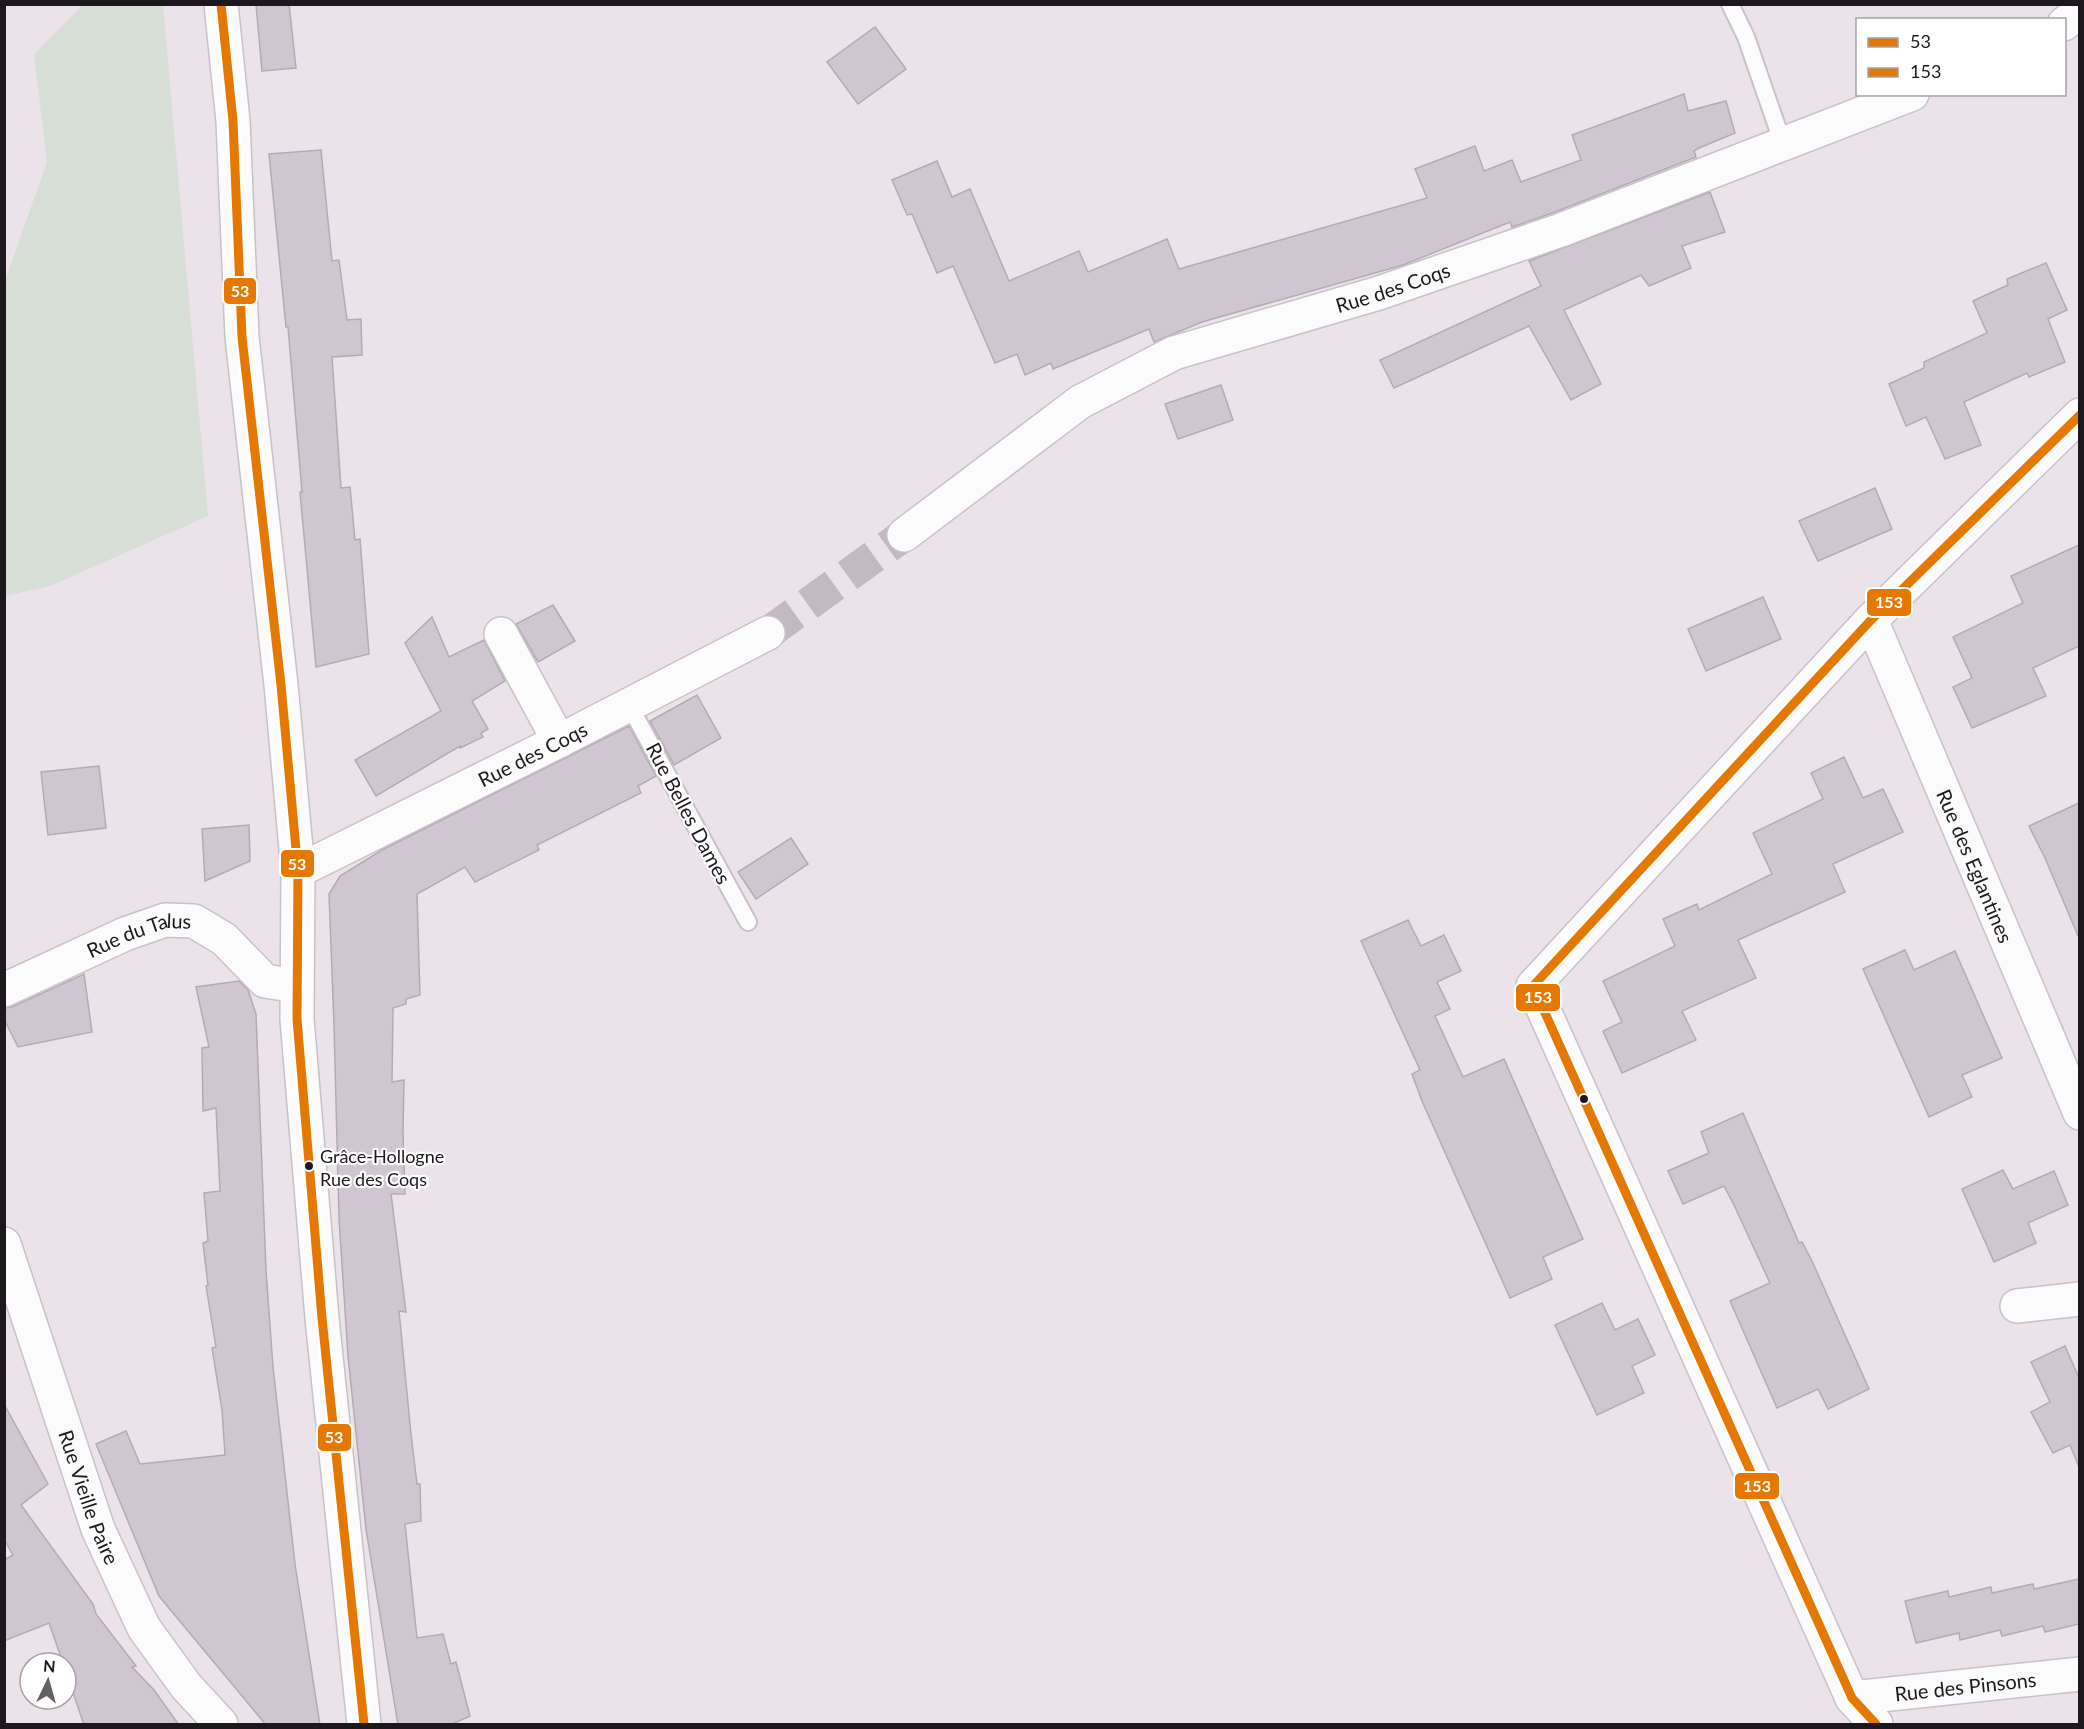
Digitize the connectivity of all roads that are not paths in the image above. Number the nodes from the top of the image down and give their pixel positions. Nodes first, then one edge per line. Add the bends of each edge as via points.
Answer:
1 (221, 4) edge
2 (1730, 4) edge
3 (2079, 11) edge
4 (2066, 22) edge
5 (1907, 96) edge
6 (1783, 144) junction
7 (2079, 415) edge
8 (904, 535) tunnel mouth
9 (1870, 620) junction
10 (768, 633) tunnel mouth
11 (501, 634) dead end
12 (629, 705) junction
13 (559, 741) junction
14 (298, 871) junction
15 (748, 922) dead end
16 (297, 986) junction
17 (4, 990) edge
18 (2079, 1113) edge
19 (4, 1244) edge
20 (2079, 1299) edge
21 (2017, 1306) dead end
22 (2079, 1674) edge
23 (1852, 1698) junction
24 (221, 1725) edge
25 (364, 1725) edge
26 (1876, 1725) edge

1 - 14 street via 233,121 242,337
2 - 6 lane via 1746,37
3 - 4 street
5 - 6 street, Rue des Coqs
6 - 8 street, Rue des Coqs via 1561,230 1402,285 1174,353 1080,402
7 - 9 street
9 - 18 street, Rue des Eglantines
9 - 23 street via 1533,986
10 - 12 street, Rue des Coqs
11 - 13 street
12 - 13 street, Rue des Coqs
12 - 15 lane, Rue Belles Dames
13 - 14 street, Rue des Coqs
14 - 16 street
16 - 17 street, Rue du Talus via 265,981 224,939 194,921 165,920 125,934
16 - 25 street via 322,1318
19 - 24 street, Rue Vieille Paire via 98,1529 144,1628 186,1686
20 - 21 street
22 - 23 street, Rue des Pinsons
23 - 26 street

